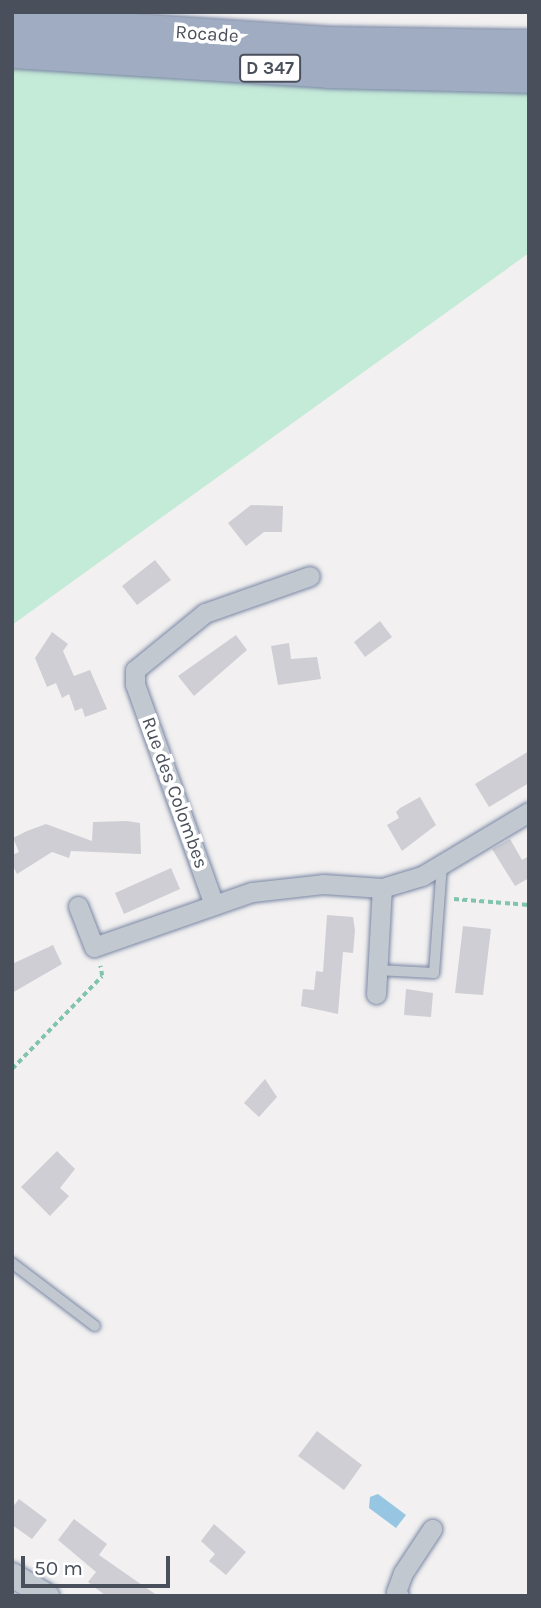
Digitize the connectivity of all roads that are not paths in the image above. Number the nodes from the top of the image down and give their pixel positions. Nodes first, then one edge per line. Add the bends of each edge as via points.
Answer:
1 (12, 22) edge
2 (529, 46) edge
3 (12, 52) edge
4 (529, 77) edge
5 (310, 576) dead end
6 (529, 812) edge
7 (442, 863) junction
8 (382, 888) junction
9 (212, 902) junction
10 (78, 906) dead end
11 (377, 970) junction
12 (376, 994) dead end
13 (12, 1264) edge
14 (95, 1326) dead end
15 (432, 1529) dead end
16 (12, 1575) edge
17 (47, 1596) edge
18 (399, 1596) edge

1 - 2 highway, Rocade / D 347 via 332,43
3 - 4 highway, D 347 via 328,72
5 - 9 street, Rue des Colombes via 205,613 135,670 135,684
6 - 7 street
7 - 8 street via 401,885
7 - 11 lane via 434,973
8 - 9 street via 285,885
8 - 11 street
9 - 10 street via 94,947
11 - 12 street
13 - 14 lane
15 - 18 street via 402,1573
16 - 17 street

